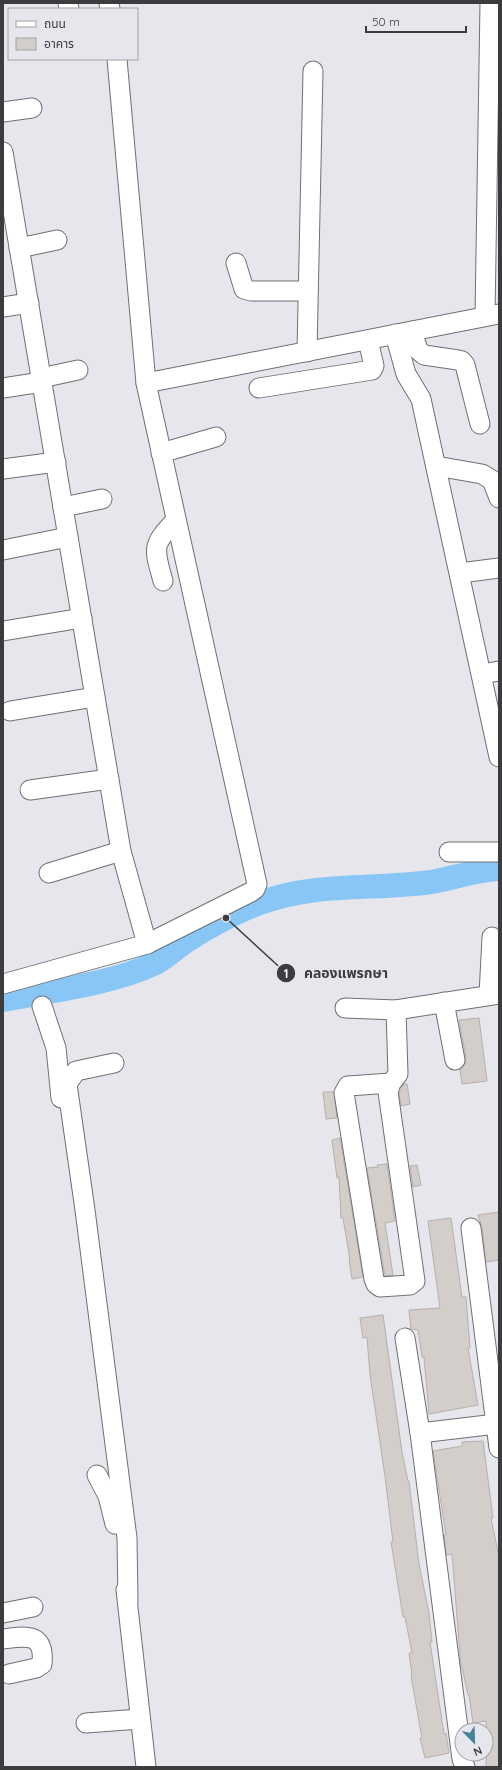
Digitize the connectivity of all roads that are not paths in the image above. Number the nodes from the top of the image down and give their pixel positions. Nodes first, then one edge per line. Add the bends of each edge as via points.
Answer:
1 (490, 3) edge
2 (117, 60) edge
3 (313, 71) dead end
4 (32, 108) dead end
5 (3, 112) edge
6 (3, 152) edge
7 (9, 224) edge
8 (57, 240) dead end
9 (19, 248) junction
10 (236, 263) dead end
11 (308, 291) junction
12 (29, 303) junction
13 (3, 307) edge
14 (492, 315) edge
15 (404, 333) junction
16 (368, 340) junction
17 (307, 352) junction
18 (78, 370) dead end
19 (42, 380) junction
20 (146, 383) junction
21 (3, 388) edge
22 (259, 388) dead end
23 (480, 424) dead end
24 (216, 437) dead end
25 (161, 453) junction
26 (56, 462) junction
27 (436, 466) junction
28 (3, 469) edge
29 (499, 498) edge
30 (102, 499) dead end
31 (63, 507) junction
32 (176, 520) junction
33 (68, 537) junction
34 (3, 550) edge
35 (499, 568) edge
36 (460, 574) junction
37 (163, 581) dead end
38 (82, 618) junction
39 (3, 630) edge
40 (491, 673) edge
41 (95, 696) junction
42 (10, 711) dead end
43 (499, 757) edge
44 (109, 779) junction
45 (30, 790) dead end
46 (121, 851) junction
47 (449, 852) dead end
48 (499, 852) edge
49 (49, 873) dead end
50 (492, 937) dead end
51 (146, 944) junction
52 (3, 984) edge
53 (494, 995) edge
54 (444, 1002) junction
55 (42, 1006) dead end
56 (345, 1008) dead end
57 (396, 1010) junction
58 (455, 1060) dead end
59 (114, 1063) dead end
60 (391, 1083) junction
61 (72, 1124) junction
62 (471, 1228) dead end
63 (405, 1338) dead end
64 (496, 1424) junction
65 (420, 1433) junction
66 (499, 1448) edge
67 (97, 1475) dead end
68 (128, 1602) junction
69 (32, 1606) dead end
70 (3, 1613) edge
71 (3, 1639) edge
72 (9, 1674) dead end
73 (140, 1719) junction
74 (86, 1723) dead end
75 (146, 1767) edge
76 (465, 1767) edge

1 - 14 street
2 - 20 street
3 - 11 street
4 - 5 street
6 - 7 street
7 - 9 street
8 - 9 street
9 - 12 street
10 - 11 street via 244,289
11 - 17 street
12 - 13 street
12 - 19 street
14 - 15 street
15 - 16 street
15 - 23 street via 424,355 462,361
15 - 27 street via 406,374 421,399
16 - 17 street
16 - 22 street via 374,366 372,370
17 - 20 street
18 - 19 street
19 - 21 street
19 - 26 street
20 - 25 street
24 - 25 street
25 - 32 street
26 - 28 street
26 - 31 street
27 - 29 street via 482,474 492,480
27 - 36 street
30 - 31 street
31 - 33 street
32 - 37 street via 161,535 157,544
32 - 51 street via 257,884 251,892
33 - 34 street
33 - 38 street
35 - 36 street
36 - 40 street
38 - 39 street
38 - 41 street
40 - 43 street
41 - 42 street
41 - 44 street
44 - 45 street
44 - 46 street
46 - 49 street
46 - 51 street
47 - 48 street
50 - 53 street
51 - 52 street
53 - 54 street
54 - 57 street
54 - 58 street
55 - 61 street via 56,1048 62,1109
56 - 57 street
57 - 60 street via 398,1074
59 - 61 street via 80,1069 70,1078 67,1084
60 - 60 street via 388,1087 415,1281 410,1285 380,1287 374,1279 344,1093 348,1086
61 - 68 street via 127,1538
62 - 64 street
63 - 65 street
64 - 65 street
64 - 66 street
65 - 76 street
67 - 68 street via 108,1496 114,1518
68 - 73 street
69 - 70 street
71 - 72 street via 33,1637 37,1640 43,1657 42,1664 36,1668
73 - 74 street
73 - 75 street

